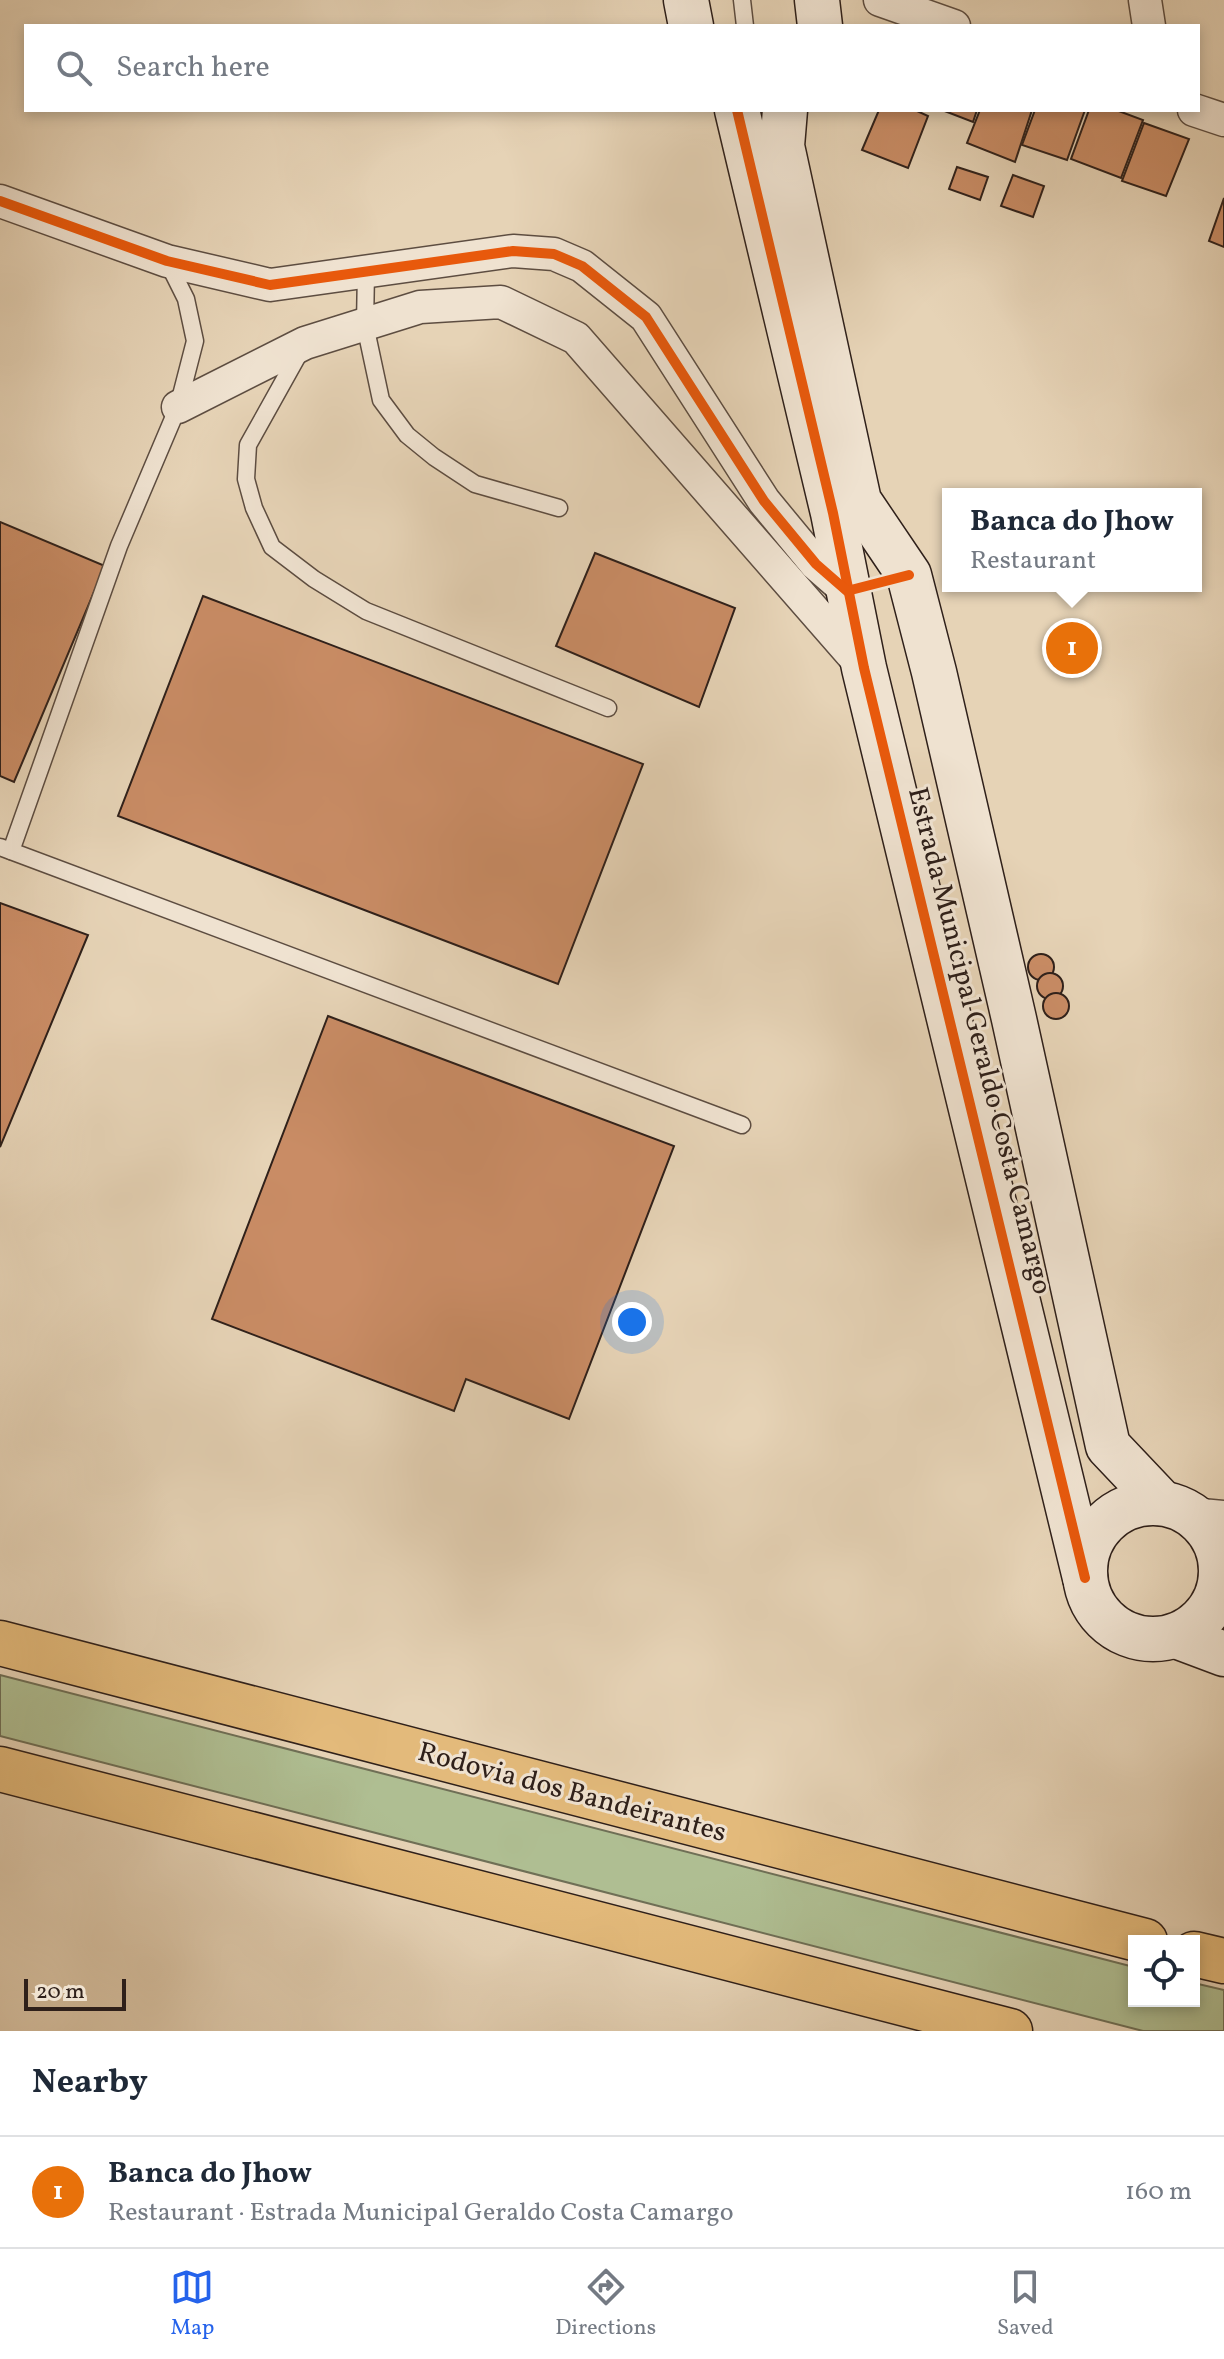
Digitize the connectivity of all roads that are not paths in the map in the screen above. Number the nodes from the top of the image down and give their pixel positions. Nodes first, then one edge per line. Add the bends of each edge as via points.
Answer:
1 (686, 0) edge
2 (742, 0) edge
3 (817, 0) edge
4 (880, 0) edge
5 (1145, 0) edge
6 (691, 24) edge
7 (745, 24) edge
8 (820, 24) edge
9 (948, 24) edge
10 (1149, 24) edge
11 (737, 112) edge
12 (785, 112) edge
13 (1200, 112) edge
14 (1224, 120) edge
15 (0, 201) edge
16 (167, 261) junction
17 (366, 271) junction
18 (365, 325) junction
19 (305, 343) junction
20 (178, 407) junction
21 (559, 508) dead end
22 (909, 575) junction
23 (847, 591) junction
24 (864, 668) junction
25 (608, 708) dead end
26 (5, 849) edge
27 (742, 1125) dead end
28 (1177, 1510) edge
29 (1222, 1577) edge
30 (1085, 1578) junction
31 (1176, 1636) junction
32 (0, 1643) edge
33 (1224, 1654) edge
34 (0, 1769) edge
35 (1128, 1937) edge
36 (1200, 1955) edge
37 (1224, 1961) edge
38 (1010, 2031) edge

1 - 6 street
2 - 7 lane
3 - 8 street
4 - 9 street
5 - 10 street
11 - 23 street, Estrada Municipal Geraldo Costa Camargo
12 - 22 street, Estrada Municipal Geraldo Costa Camargo via 782,146 859,501
13 - 14 street
15 - 16 street
16 - 17 street via 270,285
16 - 20 lane via 186,299 195,341
17 - 18 lane
17 - 23 street via 513,251 554,254 582,266 646,317 764,501 816,564
18 - 19 street
18 - 21 lane via 381,400 407,435 475,484
18 - 24 street via 420,307 501,302 576,338
19 - 20 street
19 - 25 lane via 248,445 246,479 272,547 366,611
20 - 26 lane via 119,546
22 - 23 street
22 - 28 street, Estrada Municipal Geraldo Costa Camargo via 1108,1446
23 - 24 street, Estrada Municipal Geraldo Costa Camargo
24 - 30 street, Estrada Municipal Geraldo Costa Camargo
26 - 27 lane
28 - 29 street via 1212,1535
28 - 30 street via 1105,1522 1089,1548
29 - 31 street via 1219,1594 1202,1620
30 - 31 street via 1095,1607 1116,1629 1145,1639
31 - 33 street
32 - 35 highway, Rodovia dos Bandeirantes
34 - 38 highway
36 - 37 highway

